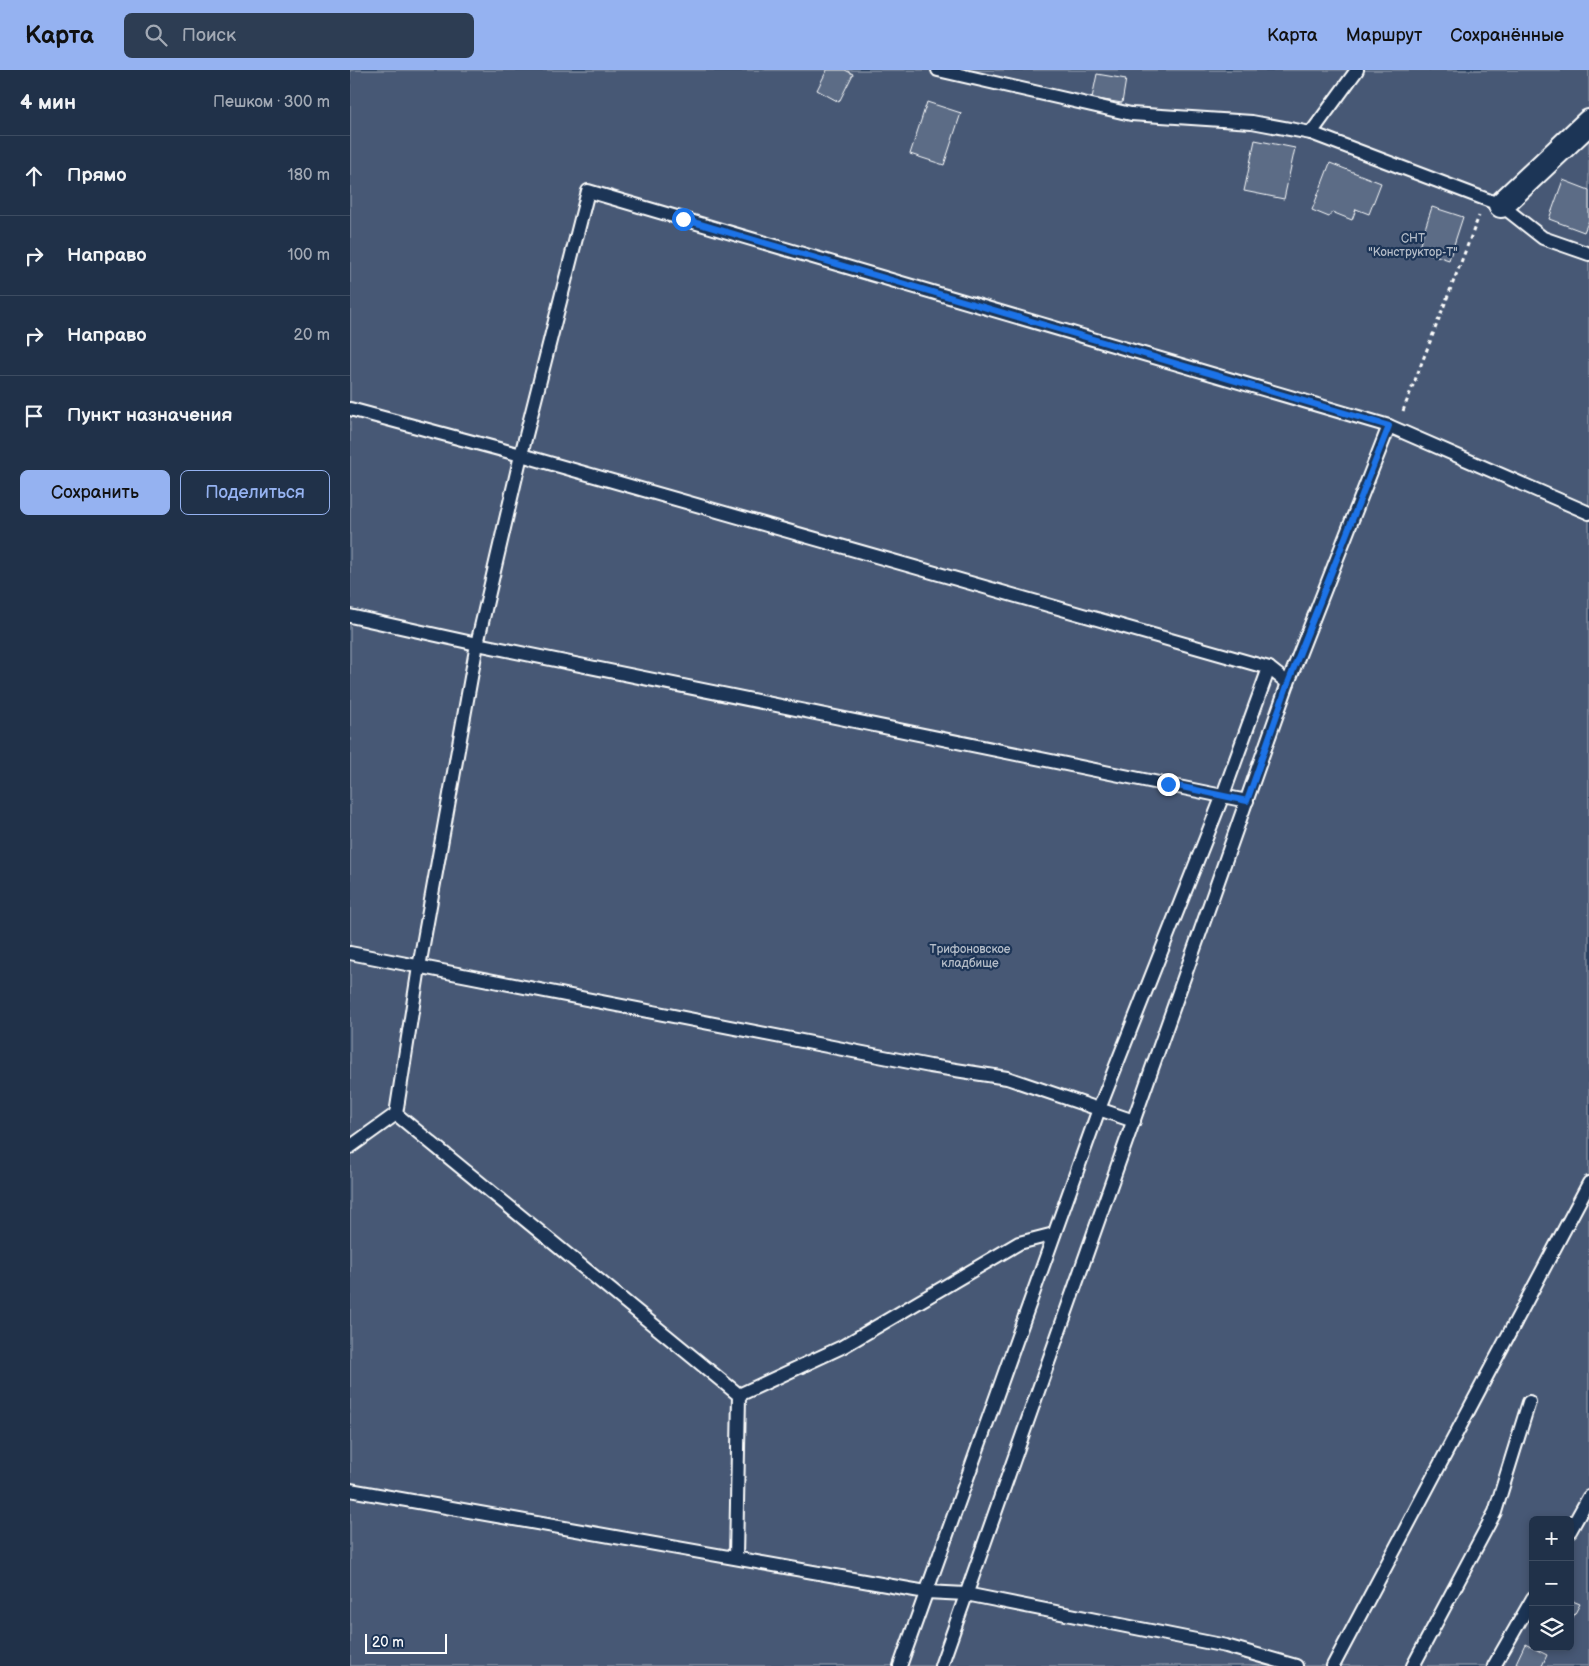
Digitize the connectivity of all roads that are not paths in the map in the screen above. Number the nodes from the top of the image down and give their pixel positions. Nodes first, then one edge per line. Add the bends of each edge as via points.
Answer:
1 (938, 70) edge
2 (1357, 70) edge
3 (1589, 122) edge
4 (1311, 133) junction
5 (1493, 202) junction
6 (1589, 254) edge
7 (350, 409) edge
8 (1393, 428) junction
9 (521, 456) junction
10 (1589, 513) edge
11 (350, 616) edge
12 (477, 644) junction
13 (1269, 668) junction
14 (1288, 683) junction
15 (1223, 795) junction
16 (1247, 801) junction
17 (350, 953) edge
18 (419, 967) junction
19 (1099, 1109) junction
20 (396, 1114) junction
21 (1134, 1121) junction
22 (350, 1147) edge
23 (1589, 1183) edge
24 (1054, 1234) junction
25 (738, 1395) junction
26 (1529, 1402) dead end
27 (350, 1490) edge
28 (1589, 1497) edge
29 (1574, 1524) edge
30 (736, 1558) junction
31 (926, 1592) junction
32 (966, 1594) junction
33 (1529, 1605) edge
34 (900, 1666) edge
35 (940, 1666) edge
36 (1296, 1666) edge
37 (1333, 1666) edge
38 (1413, 1666) edge
39 (1494, 1666) edge

1 - 4 lane via 1131,114 1252,122
2 - 4 lane
3 - 5 street
4 - 5 lane
5 - 6 lane via 1543,238
7 - 9 lane
8 - 9 lane via 588,191
8 - 10 lane
8 - 14 lane
9 - 12 lane
9 - 13 lane
11 - 12 lane
12 - 15 lane
12 - 18 lane
13 - 14 lane
13 - 15 lane
14 - 16 lane
15 - 16 lane
15 - 19 lane
16 - 21 lane
17 - 18 lane
18 - 19 lane via 1007,1078
18 - 20 lane
19 - 21 lane
19 - 24 lane
20 - 22 lane
20 - 25 lane
21 - 32 lane
23 - 37 lane
24 - 25 lane via 1019,1243 842,1347
24 - 31 lane
25 - 30 lane
26 - 38 lane via 1495,1512
27 - 30 lane
28 - 29 lane
30 - 31 lane
31 - 32 lane
31 - 34 lane
32 - 35 lane
32 - 36 lane via 1226,1646
33 - 39 lane

